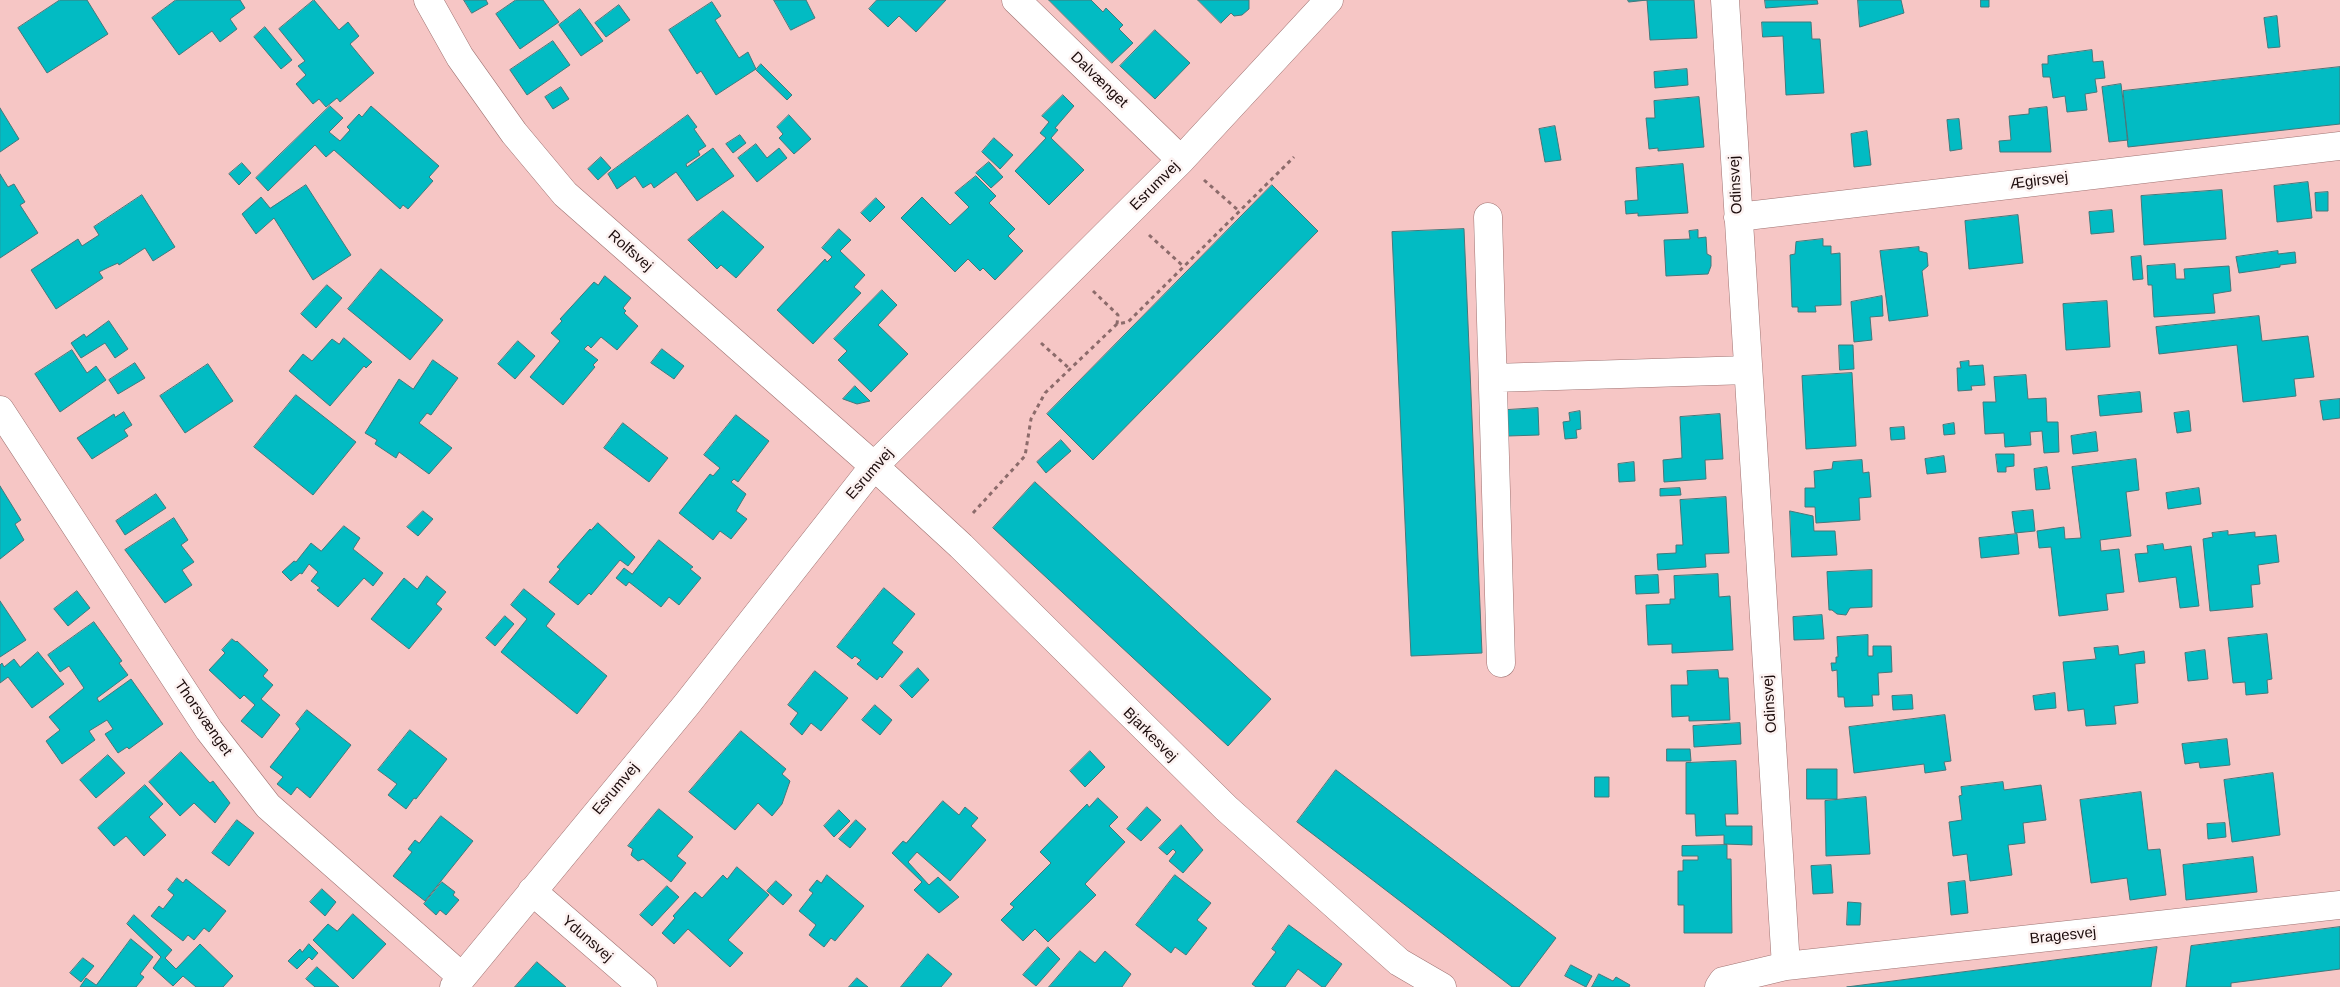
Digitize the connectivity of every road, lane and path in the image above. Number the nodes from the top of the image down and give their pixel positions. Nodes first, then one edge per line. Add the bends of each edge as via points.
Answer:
1 (428, 0) edge
2 (1016, 0) edge
3 (1329, 0) edge
4 (1725, 0) edge
5 (2340, 146) edge
6 (1294, 156) dead end
7 (1181, 160) junction
8 (1239, 211) junction
9 (1126, 215) junction
10 (1488, 217) dead end
11 (1738, 217) junction
12 (1183, 266) junction
13 (1071, 269) junction
14 (1018, 323) junction
15 (1117, 324) junction
16 (1070, 369) junction
17 (1748, 370) junction
18 (1493, 378) junction
19 (0, 410) edge
20 (874, 466) junction
21 (951, 536) junction
22 (1502, 663) dead end
23 (532, 891) junction
24 (2340, 905) edge
25 (1786, 966) junction
26 (458, 982) edge
27 (642, 987) edge
28 (1442, 987) edge
29 (1719, 987) edge

1 - 20 street, Rolfsvej via 460,57 508,125 565,194
2 - 7 street, Dalvænget
3 - 7 street, Esrumvej
4 - 11 street, Odinsvej
5 - 11 street, Ægirsvej
6 - 8 path
7 - 8 path
7 - 9 street, Esrumvej
8 - 12 path
9 - 12 path
9 - 13 street, Esrumvej
10 - 18 street
11 - 17 street, Odinsvej
12 - 15 path via 1128,322
13 - 14 street, Esrumvej
13 - 15 path via 1118,316
14 - 16 path
14 - 20 street, Esrumvej
15 - 16 path
16 - 21 path via 1045,393 1031,419 1025,456
17 - 18 street
17 - 25 street, Odinsvej
18 - 22 street
19 - 26 street, Thorsvænget via 209,730 268,806
20 - 21 street, Bjarkesvej
20 - 23 street, Esrumvej via 687,704
21 - 28 street, Bjarkesvej via 1200,785 1399,962
23 - 26 street, Esrumvej
23 - 27 street, Ydunsvej
24 - 25 street, Bragesvej
25 - 29 street via 1724,981

